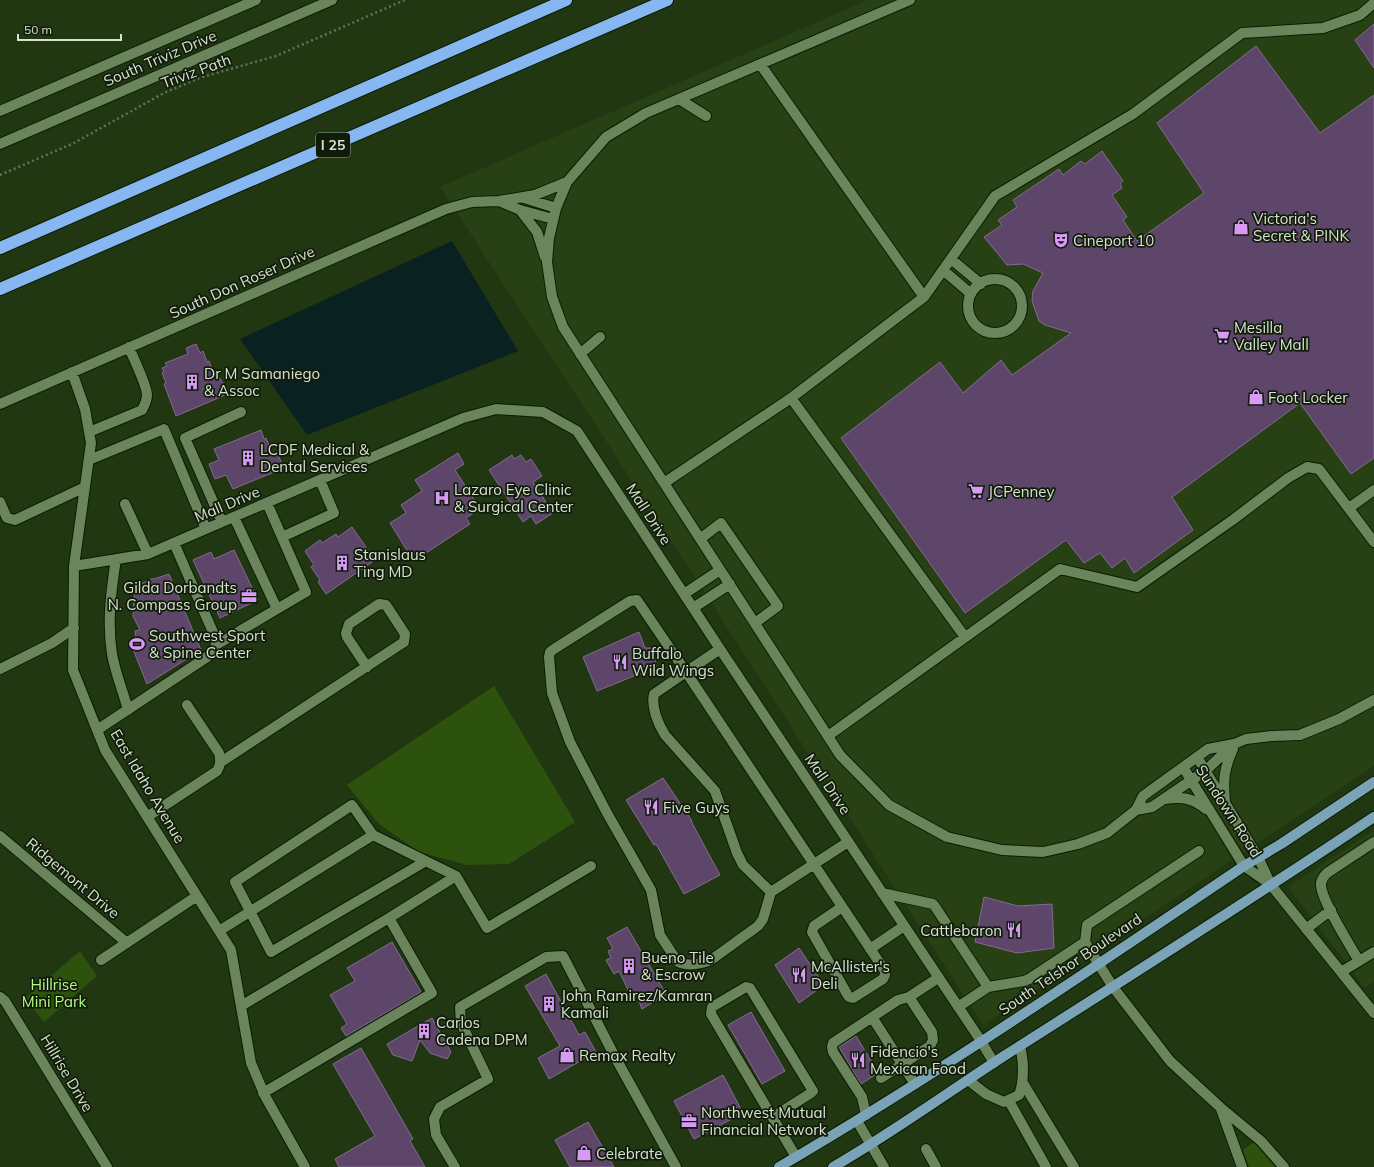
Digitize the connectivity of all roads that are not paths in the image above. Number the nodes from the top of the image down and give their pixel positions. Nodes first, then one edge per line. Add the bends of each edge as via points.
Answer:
1 (256, 0) edge
2 (332, 0) edge
3 (566, 0) edge
4 (667, 0) edge
5 (910, 0) edge
6 (1374, 3) edge
7 (760, 64) junction
8 (679, 99) junction
9 (0, 111) edge
10 (706, 116) dead end
11 (0, 144) edge
12 (567, 182) junction
13 (522, 197) junction
14 (499, 201) junction
15 (556, 208) junction
16 (520, 210) junction
17 (553, 219) junction
18 (0, 248) edge
19 (951, 259) junction
20 (547, 262) junction
21 (943, 270) junction
22 (981, 284) junction
23 (0, 289) edge
24 (971, 294) junction
25 (924, 297) junction
26 (600, 337) dead end
27 (128, 348) junction
28 (580, 354) junction
29 (72, 372) junction
30 (790, 398) junction
31 (0, 404) edge
32 (241, 412) dead end
33 (89, 432) junction
34 (89, 460) junction
35 (200, 472) junction
36 (185, 479) junction
37 (320, 480) junction
38 (664, 483) junction
39 (85, 487) junction
40 (1374, 490) edge
41 (0, 502) edge
42 (267, 503) junction
43 (125, 504) dead end
44 (1349, 508) junction
45 (234, 517) junction
46 (222, 522) junction
47 (206, 529) junction
48 (282, 537) junction
49 (700, 539) junction
50 (1374, 542) edge
51 (174, 543) junction
52 (148, 554) junction
53 (116, 559) junction
54 (74, 566) junction
55 (720, 570) junction
56 (730, 584) junction
57 (684, 594) junction
58 (693, 608) junction
59 (277, 609) junction
60 (755, 623) junction
61 (74, 628) junction
62 (964, 636) junction
63 (216, 645) junction
64 (720, 649) junction
65 (367, 667) junction
66 (0, 669) edge
67 (686, 672) junction
68 (1374, 700) edge
69 (187, 705) dead end
70 (128, 710) junction
71 (97, 730) junction
72 (828, 736) junction
73 (1234, 744) junction
74 (1197, 757) junction
75 (221, 762) junction
76 (1182, 767) junction
77 (1205, 770) junction
78 (1191, 780) junction
79 (1374, 782) edge
80 (1163, 799) junction
81 (1226, 805) junction
82 (1136, 810) junction
83 (1211, 813) junction
84 (147, 817) junction
85 (1374, 817) edge
86 (373, 835) junction
87 (0, 836) edge
88 (848, 842) junction
89 (1374, 842) edge
90 (1200, 851) dead end
91 (1258, 858) junction
92 (426, 861) junction
93 (814, 864) junction
94 (591, 866) dead end
95 (1244, 866) junction
96 (456, 876) junction
97 (1271, 886) junction
98 (771, 892) junction
99 (882, 893) junction
100 (197, 896) junction
101 (842, 907) junction
102 (1330, 910) junction
103 (251, 911) junction
104 (388, 918) junction
105 (904, 926) junction
106 (1306, 929) junction
107 (219, 931) junction
108 (1084, 942) junction
109 (127, 943) junction
110 (870, 949) junction
111 (1374, 952) edge
112 (101, 960) dead end
113 (1359, 961) junction
114 (1098, 964) junction
115 (1341, 972) junction
116 (938, 978) junction
117 (988, 987) junction
118 (1112, 987) junction
119 (0, 997) edge
120 (908, 997) junction
121 (241, 1006) junction
122 (958, 1007) junction
123 (1374, 1013) edge
124 (872, 1017) junction
125 (981, 1041) junction
126 (1020, 1046) junction
127 (994, 1063) junction
128 (903, 1065) junction
129 (881, 1078) dead end
130 (968, 1080) junction
131 (1023, 1083) junction
132 (915, 1084) junction
133 (263, 1093) junction
134 (1009, 1100) junction
135 (1221, 1108) junction
136 (866, 1115) junction
137 (773, 1117) junction
138 (857, 1121) junction
139 (871, 1145) junction
140 (926, 1149) dead end
141 (796, 1157) junction
142 (106, 1167) edge
143 (305, 1167) edge
144 (455, 1167) edge
145 (676, 1167) edge
146 (779, 1167) edge
147 (833, 1167) edge
148 (884, 1167) edge
149 (936, 1167) edge
150 (1046, 1167) edge
151 (1074, 1167) edge
152 (1242, 1167) edge
153 (1284, 1167) edge

1 - 9 street
2 - 11 street, South Triviz Drive
3 - 18 highway, I 25
4 - 23 highway, I 25
5 - 7 street
6 - 19 street via 1360,15 1323,28 1242,33 1133,114 995,196
7 - 8 street
7 - 25 street
8 - 10 street
8 - 12 street via 646,113 606,137
12 - 13 street via 535,195
12 - 15 street
13 - 14 street, South Don Roser Drive
13 - 15 street, South Don Roser Drive
14 - 16 street, South Don Roser Drive
14 - 27 street, South Don Roser Drive via 472,202 446,209
15 - 17 street
16 - 17 street, South Don Roser Drive
16 - 20 street via 537,232
17 - 20 street
19 - 21 street
19 - 22 street
20 - 28 street via 552,297 563,327
21 - 24 street
21 - 25 street
22 - 24 street
22 - 24 street via 993,279 1002,280 1017,290 1022,308 1016,324 1001,332 984,331 977,326 969,311
25 - 30 street
26 - 28 street
27 - 29 street, South Don Roser Drive
27 - 33 street via 147,394 144,406 142,410
28 - 38 street
29 - 31 street, South Don Roser Drive
29 - 33 street, East Idaho Avenue via 85,409
30 - 38 street
30 - 62 street
32 - 35 street via 185,438
33 - 34 street, East Idaho Avenue
34 - 36 street via 164,429
34 - 39 street, East Idaho Avenue
35 - 36 street
35 - 46 street
36 - 47 street
37 - 42 street, Mall Drive
37 - 48 street via 334,513
37 - 57 street, Mall Drive via 463,418 496,409 543,412 577,431
38 - 49 street
39 - 41 street via 14,520 7,518
39 - 54 street, East Idaho Avenue
40 - 44 street
42 - 45 street, Mall Drive
42 - 48 street
43 - 52 street
44 - 50 street
44 - 62 street via 1319,469 1307,467 1137,587 1060,569
45 - 46 street, Mall Drive
45 - 59 street
46 - 47 street, Mall Drive
47 - 51 street, Mall Drive
48 - 59 street via 306,592
49 - 55 street
49 - 60 street via 721,524 778,606
51 - 52 street, Mall Drive
51 - 63 street via 216,639
52 - 53 street, Mall Drive
53 - 54 street, Mall Drive
53 - 70 street via 110,596 109,627 112,654
54 - 61 street, East Idaho Avenue
55 - 56 street
55 - 57 street
56 - 58 street
56 - 60 street
57 - 58 street, Mall Drive
58 - 64 street, Mall Drive
59 - 63 street
60 - 72 street
61 - 66 street via 52,643
61 - 71 street, East Idaho Avenue via 73,670
62 - 72 street
63 - 70 street via 210,655
64 - 67 street
64 - 88 street, Mall Drive
65 - 65 street via 404,642 405,638 405,634 382,604 349,624 347,628 347,637
65 - 75 street
67 - 93 street
67 - 98 street via 654,694 654,707 660,728 715,791 743,865
67 - 98 street via 637,600 630,601 554,649 549,657 552,693 570,742 651,890 660,935 677,962 705,963 758,926 763,919
68 - 73 street via 1339,719 1300,735 1246,739
69 - 75 street via 219,753
70 - 71 street
71 - 84 street, East Idaho Avenue via 105,750
72 - 82 street via 840,755 889,805 947,837 988,847 1043,852 1078,844 1107,833
73 - 74 street via 1208,749
73 - 77 street
73 - 81 street via 1224,772
74 - 76 street
74 - 77 street, Sundown Road
75 - 84 street via 216,770
76 - 78 street, Sundown Road
76 - 82 street via 1143,796
77 - 78 street
77 - 81 street, Sundown Road
78 - 80 street
78 - 83 street, Sundown Road
79 - 91 main road, South Telshor Boulevard
80 - 82 street via 1152,807
80 - 83 street via 1188,798
81 - 91 street, Sundown Road
83 - 95 street, Sundown Road
84 - 100 street, East Idaho Avenue
85 - 97 main road
86 - 92 street
86 - 103 street
86 - 103 street via 352,805 235,882
87 - 109 street, Ridgemont Drive
88 - 93 street
88 - 99 street, Mall Drive
89 - 102 street via 1322,877 1320,885
90 - 108 street via 1087,925
91 - 95 main road, South Telshor Boulevard
91 - 97 street, Sundown Road
92 - 96 street
92 - 103 street via 271,952
93 - 98 street
93 - 101 street
94 - 96 street via 488,928
95 - 97 street, Sundown Road
95 - 114 main road, South Telshor Boulevard
96 - 104 street
97 - 106 street, Sundown Road
97 - 118 main road
99 - 105 street, Mall Drive
99 - 117 street via 933,904
100 - 107 street, East Idaho Avenue
100 - 109 street
101 - 110 street
101 - 110 street via 814,926 812,932 849,997 853,998 883,979 885,975
102 - 106 street
102 - 113 street
103 - 107 street
104 - 121 street
104 - 133 street via 432,993
105 - 110 street
105 - 116 street, Mall Drive
106 - 115 street, Sundown Road
107 - 121 street, East Idaho Avenue via 231,950
108 - 114 street
108 - 117 street via 1029,979
109 - 112 street
111 - 113 street
113 - 115 street
114 - 118 street
114 - 125 main road, South Telshor Boulevard
115 - 123 street, Sundown Road
116 - 120 street
116 - 122 street, Mall Drive
117 - 122 street
118 - 126 main road
118 - 135 street via 1170,1061
119 - 142 street, Hillrise Drive via 5,1001
120 - 124 street via 898,1000
120 - 128 street via 932,1032 933,1040 930,1046
121 - 133 street, East Idaho Avenue via 251,1063
122 - 125 street, Mall Drive
124 - 128 street
124 - 136 street via 833,1043 832,1047 862,1096
125 - 127 street, Mall Drive
125 - 132 main road, South Telshor Boulevard
126 - 127 main road
126 - 131 street via 1024,1064
127 - 130 main road
128 - 129 street
128 - 132 street
130 - 134 street via 986,1094 1004,1102
130 - 139 main road
131 - 134 street via 1019,1094
131 - 151 street
132 - 136 main road, South Telshor Boulevard
133 - 143 street, East Idaho Avenue
134 - 150 street
135 - 152 street
135 - 153 street via 1261,1141
136 - 138 main road, South Telshor Boulevard
137 - 137 street via 711,1014 712,1007 746,986 754,994 813,1090 811,1094
137 - 141 street
138 - 139 street
138 - 141 main road, South Telshor Boulevard
139 - 147 main road
139 - 148 street
140 - 149 street
141 - 146 main road, South Telshor Boulevard
144 - 145 street via 436,1135 434,1119 440,1107 488,1079 461,1023 460,1007 546,957 563,956

